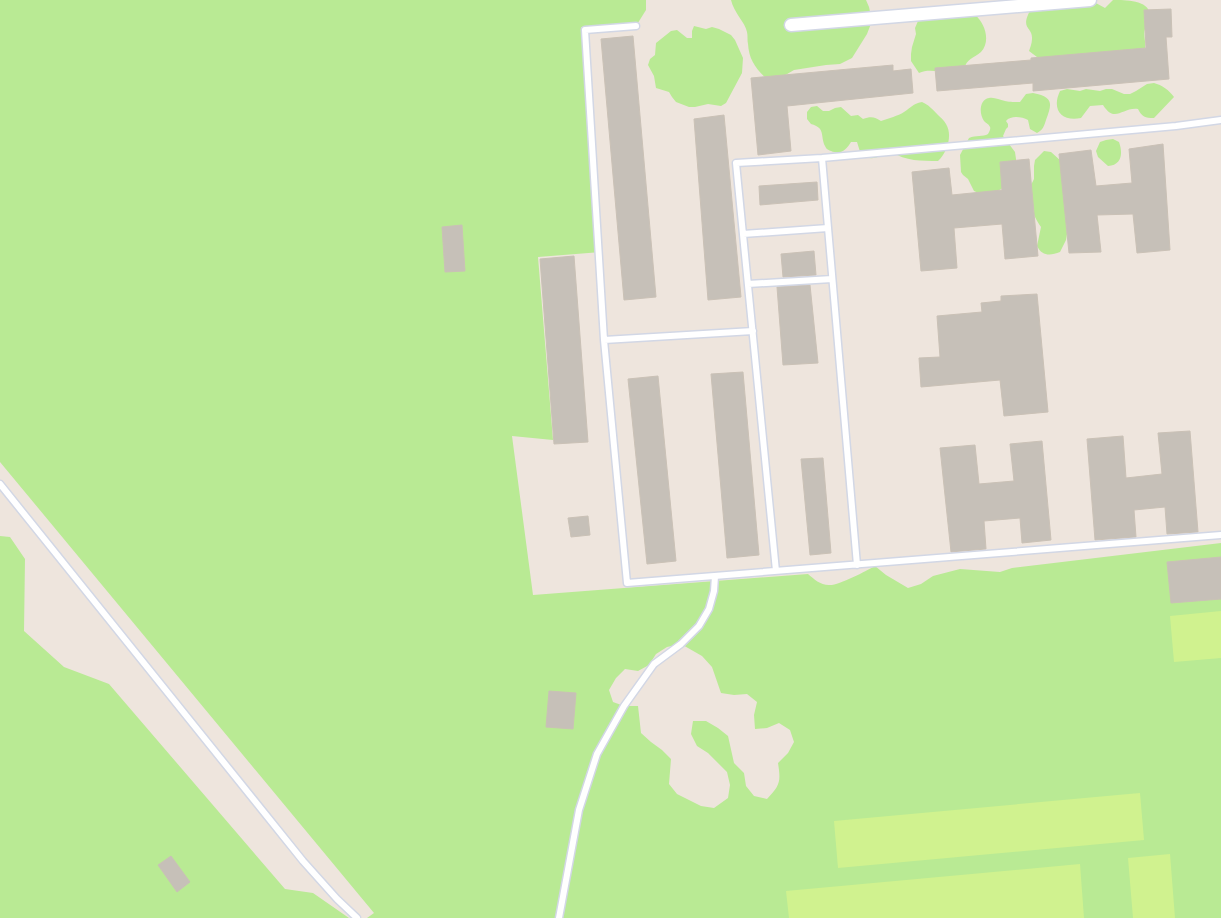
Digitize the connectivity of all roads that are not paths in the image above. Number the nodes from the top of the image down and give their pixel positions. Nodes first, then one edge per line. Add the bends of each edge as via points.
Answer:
1 (1090, 0) edge
2 (791, 25) dead end
3 (636, 26) dead end
4 (1221, 120) edge
5 (822, 158) junction
6 (828, 228) junction
7 (743, 234) junction
8 (832, 279) junction
9 (748, 284) junction
10 (753, 331) junction
11 (604, 340) junction
12 (0, 484) edge
13 (1221, 535) edge
14 (857, 564) junction
15 (776, 571) junction
16 (715, 576) junction
17 (357, 918) edge
18 (559, 918) edge

1 - 2 street
3 - 11 lane via 585,30
4 - 5 lane
5 - 6 lane
5 - 7 lane via 736,163
6 - 7 lane
6 - 8 lane
7 - 9 lane
8 - 9 lane
8 - 14 lane
9 - 10 lane
10 - 11 lane
10 - 15 lane
11 - 16 lane via 627,584
12 - 17 lane via 303,862
13 - 14 lane
14 - 15 lane
15 - 16 lane
16 - 18 lane via 709,609 699,626 654,664 624,706 597,754 579,810

